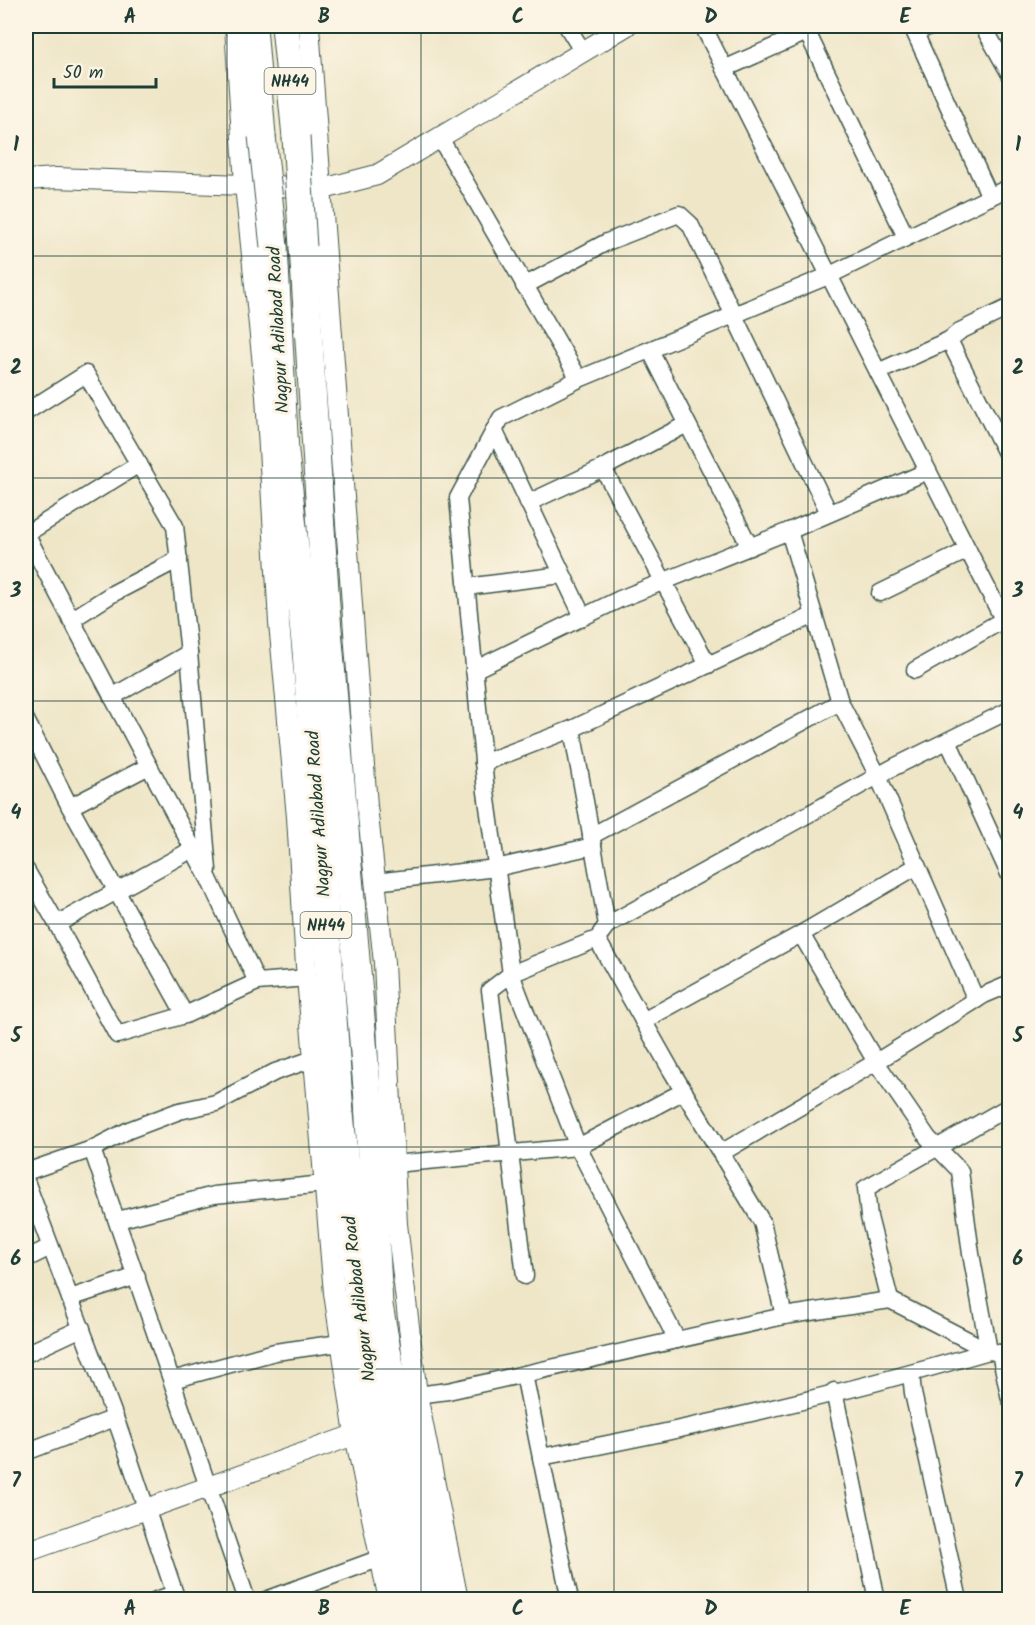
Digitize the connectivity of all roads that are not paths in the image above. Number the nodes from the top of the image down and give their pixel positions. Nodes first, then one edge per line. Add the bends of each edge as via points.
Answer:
1 (235, 26) edge
2 (253, 26) edge
3 (285, 26) edge
4 (309, 26) edge
5 (567, 26) edge
6 (626, 26) edge
7 (703, 26) edge
8 (930, 26) edge
9 (983, 26) edge
10 (583, 52) junction
11 (724, 69) junction
12 (1010, 74) edge
13 (440, 138) junction
14 (26, 180) edge
15 (244, 185) junction
16 (320, 188) junction
17 (1010, 188) edge
18 (990, 197) junction
19 (906, 237) junction
20 (828, 276) junction
21 (524, 286) junction
22 (1010, 307) edge
23 (734, 315) junction
24 (949, 340) junction
25 (650, 350) junction
26 (878, 372) junction
27 (579, 379) junction
28 (26, 412) edge
29 (687, 424) junction
30 (494, 430) junction
31 (1010, 461) edge
32 (139, 464) junction
33 (603, 468) junction
34 (928, 471) junction
35 (528, 503) junction
36 (829, 513) junction
37 (789, 531) junction
38 (26, 534) edge
39 (750, 547) junction
40 (968, 550) junction
41 (29, 552) edge
42 (179, 559) junction
43 (562, 575) junction
44 (664, 582) junction
45 (466, 587) junction
46 (880, 593) dead end
47 (814, 615) junction
48 (583, 617) junction
49 (71, 620) junction
50 (1006, 626) edge
51 (189, 653) junction
52 (708, 665) junction
53 (474, 669) junction
54 (915, 670) dead end
55 (112, 697) junction
56 (840, 702) junction
57 (1010, 710) edge
58 (26, 720) edge
59 (572, 729) junction
60 (948, 741) junction
61 (483, 763) junction
62 (149, 766) junction
63 (878, 776) junction
64 (70, 807) junction
65 (592, 841) junction
66 (193, 849) junction
67 (917, 866) junction
68 (496, 868) junction
69 (26, 870) edge
70 (1010, 876) edge
71 (209, 879) junction
72 (375, 882) junction
73 (118, 891) junction
74 (57, 924) junction
75 (607, 925) junction
76 (801, 934) junction
77 (597, 939) junction
78 (511, 974) junction
79 (307, 978) junction
80 (257, 981) junction
81 (1010, 984) edge
82 (976, 1000) junction
83 (185, 1015) junction
84 (643, 1021) junction
85 (313, 1059) junction
86 (876, 1062) junction
87 (684, 1091) junction
88 (379, 1099) junction
89 (1010, 1106) edge
90 (936, 1146) junction
91 (578, 1147) junction
92 (92, 1149) junction
93 (508, 1153) junction
94 (721, 1153) junction
95 (394, 1164) junction
96 (26, 1172) edge
97 (26, 1180) edge
98 (324, 1184) junction
99 (118, 1220) junction
100 (50, 1247) junction
101 (26, 1259) edge
102 (137, 1276) junction
103 (525, 1276) dead end
104 (70, 1298) junction
105 (890, 1300) junction
106 (784, 1316) junction
107 (82, 1328) junction
108 (676, 1340) junction
109 (340, 1343) junction
110 (1000, 1353) edge
111 (26, 1354) edge
112 (524, 1374) junction
113 (911, 1374) junction
114 (172, 1380) junction
115 (834, 1391) junction
116 (417, 1395) junction
117 (1010, 1399) edge
118 (115, 1418) junction
119 (388, 1427) junction
120 (26, 1452) edge
121 (541, 1457) junction
122 (208, 1487) junction
123 (147, 1509) junction
124 (26, 1552) edge
125 (381, 1557) junction
126 (175, 1597) edge
127 (156, 1599) edge
128 (247, 1599) edge
129 (266, 1599) edge
130 (389, 1599) edge
131 (411, 1599) edge
132 (437, 1599) edge
133 (458, 1599) edge
134 (570, 1599) edge
135 (877, 1599) edge
136 (959, 1599) edge

1 - 15 street
2 - 119 highway, Nagpur Adilabad Road / NH44, bridge via 274,247 285,452 306,651 340,1113 359,1309
3 - 88 highway, Nagpur Adilabad Road / NH44, bridge via 296,137 326,606
4 - 16 street
5 - 10 street
6 - 10 street
7 - 11 street
8 - 18 street via 915,33
9 - 12 street
10 - 13 street
11 - 19 street via 807,32
11 - 20 street
13 - 16 street via 377,175
13 - 21 street
14 - 15 street
15 - 16 street
15 - 79 street via 266,396
16 - 72 street
17 - 18 street
18 - 19 street
19 - 20 street
20 - 23 street
20 - 26 street
21 - 23 street via 607,242 679,214 690,224
21 - 27 street
22 - 24 street
23 - 25 street
23 - 36 street
24 - 26 street
24 - 31 street
25 - 27 street
25 - 29 street
26 - 34 street
27 - 30 street via 501,418
28 - 32 street via 86,374
29 - 33 street
29 - 39 street
30 - 35 street
30 - 45 street via 458,498
32 - 38 street
32 - 42 street via 175,526
33 - 35 street
33 - 44 street
34 - 36 street
34 - 40 street
35 - 43 street
36 - 37 street
37 - 39 street
37 - 47 street
38 - 41 street
39 - 44 street
40 - 46 street
40 - 50 street
41 - 49 street
42 - 49 street
42 - 51 street
43 - 45 street
43 - 48 street
44 - 48 street
44 - 52 street
45 - 53 street
47 - 52 street
47 - 56 street
48 - 53 street
49 - 55 street
50 - 54 street
51 - 55 street
51 - 71 street
52 - 59 street
53 - 61 street
55 - 62 street
56 - 63 street
56 - 65 street
57 - 60 street
58 - 64 street
59 - 61 street
59 - 65 street
60 - 63 street
60 - 70 street
61 - 68 street
62 - 64 street
62 - 66 street
63 - 67 street
63 - 75 street
64 - 73 street
65 - 68 street
65 - 75 street
66 - 71 street
66 - 73 street
67 - 76 street
67 - 82 street
68 - 72 street
68 - 78 street
69 - 74 street
71 - 80 street
72 - 88 street via 384,963
73 - 74 street
73 - 83 street
74 - 83 street via 117,1035
75 - 77 street
76 - 84 street
76 - 86 street
77 - 78 street
77 - 84 street
78 - 91 street
78 - 93 street via 490,990
79 - 80 street
79 - 85 street
80 - 83 street
81 - 82 street
82 - 86 street
84 - 87 street
85 - 92 street via 275,1072 216,1103 139,1126
85 - 98 street
86 - 90 street
86 - 94 street
87 - 91 street
87 - 94 street
88 - 95 street
88 - 119 highway, Nagpur Adilabad Road / NH44 via 379,1305
89 - 90 street
90 - 105 street via 866,1188 868,1217
90 - 110 street via 960,1171 971,1254
91 - 93 street
91 - 108 street
92 - 96 street
92 - 99 street
93 - 95 street
93 - 103 street
94 - 106 street via 762,1222
95 - 116 street
97 - 100 street
98 - 99 street via 214,1195
98 - 109 street
99 - 102 street
100 - 101 street
100 - 104 street
102 - 104 street
102 - 114 street
104 - 107 street
105 - 106 street
105 - 110 street
106 - 108 street
107 - 111 street
107 - 118 street
108 - 112 street
109 - 114 street via 275,1352
109 - 119 street
110 - 113 street
110 - 117 street
112 - 116 street
112 - 121 street
113 - 115 street
113 - 136 street
114 - 122 street
115 - 121 street
115 - 135 street
116 - 119 street
118 - 120 street
118 - 123 street
119 - 122 street
119 - 125 street
119 - 131 highway, Nagpur Adilabad Road / NH44
119 - 132 highway, Nagpur Adilabad Road / NH44
119 - 133 street
121 - 134 street
122 - 123 street
122 - 128 street
123 - 124 street
123 - 126 street
125 - 129 street
125 - 130 street
126 - 127 street

